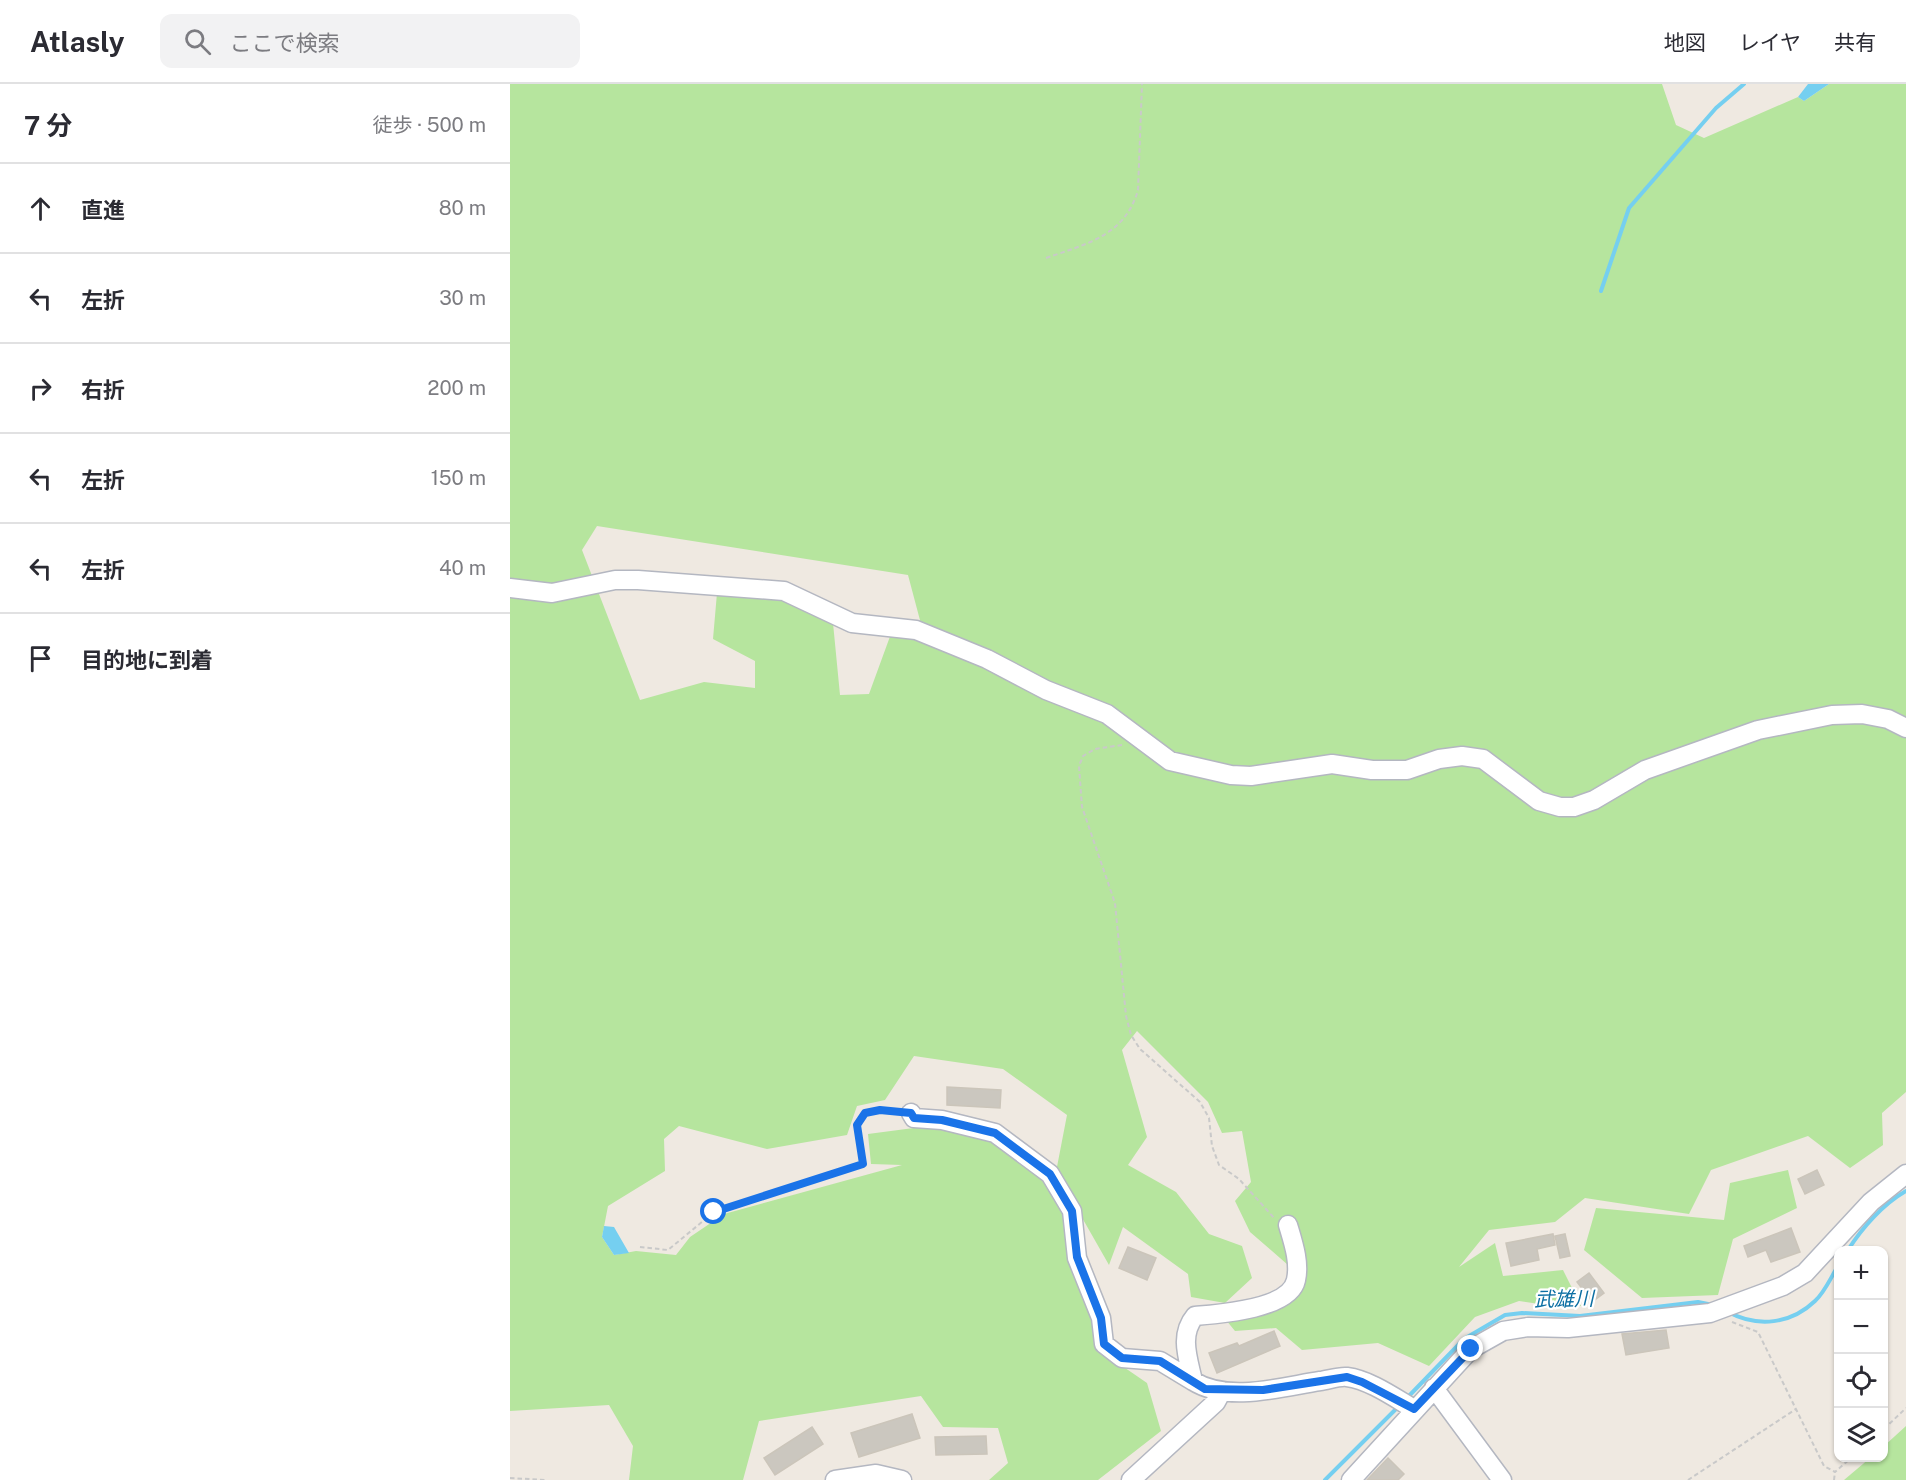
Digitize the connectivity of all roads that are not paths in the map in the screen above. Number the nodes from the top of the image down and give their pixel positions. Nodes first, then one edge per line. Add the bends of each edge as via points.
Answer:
1 (510, 588) edge
2 (1906, 728) edge
3 (911, 1113) road end
4 (1906, 1174) edge
5 (1288, 1225) road end
6 (1193, 1381) junction
7 (1434, 1388) junction
8 (1222, 1391) junction
9 (1414, 1409) junction
10 (835, 1480) edge
11 (902, 1480) edge
12 (1131, 1480) edge
13 (1351, 1480) edge
14 (1502, 1480) edge

1 - 2 street via 552,593 615,580 638,580 784,591 852,623 916,630 987,659 1046,690 1107,714 1170,761 1231,775 1251,776 1332,764 1407,770 1439,759 1473,758 1483,759 1539,801 1567,807 1594,800 1645,770 1758,730 1852,714 1888,720
3 - 6 street via 914,1118 942,1120 995,1133 1050,1174 1072,1211 1077,1257 1101,1318 1104,1344 1122,1358 1160,1361
4 - 7 street via 1872,1202 1805,1273 1783,1286 1710,1313 1568,1328 1503,1330 1471,1349
5 - 6 street via 1297,1259 1293,1288 1264,1306 1195,1316 1187,1326 1185,1339
6 - 8 street via 1205,1389
7 - 9 street
7 - 14 street
8 - 9 street via 1263,1390 1347,1377
8 - 12 street via 1216,1402
9 - 13 street
10 - 11 street via 876,1474

